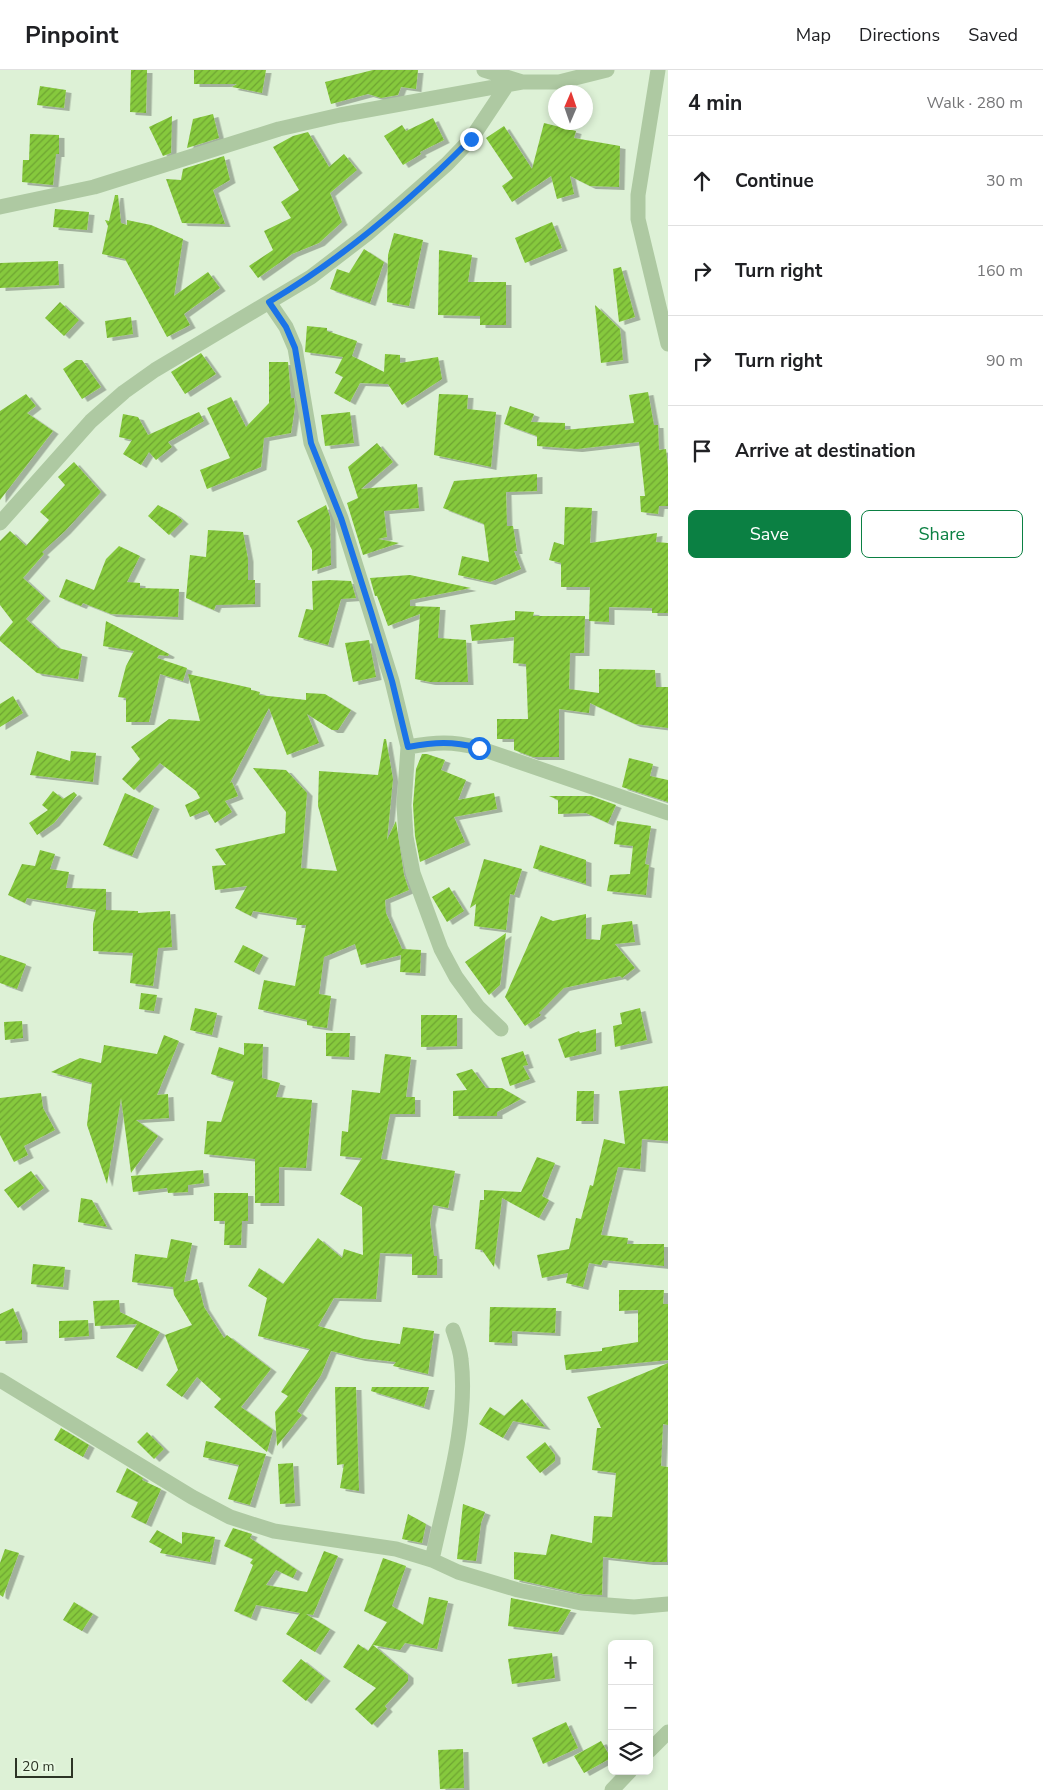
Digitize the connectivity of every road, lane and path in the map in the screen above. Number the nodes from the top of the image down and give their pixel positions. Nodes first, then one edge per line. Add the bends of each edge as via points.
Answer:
1 (484, 70) edge
2 (608, 70) edge
3 (658, 70) edge
4 (522, 82) junction
5 (507, 85) junction
6 (0, 207) edge
7 (269, 302) junction
8 (668, 344) edge
9 (0, 523) edge
10 (408, 747) junction
11 (668, 813) edge
12 (501, 1028) dead end
13 (453, 1330) dead end
14 (0, 1380) edge
15 (432, 1560) junction
16 (668, 1604) edge
17 (668, 1732) edge
18 (653, 1747) edge
19 (626, 1775) edge
20 (612, 1790) edge

1 - 4 street
2 - 4 street via 559,82
3 - 8 street via 638,195 638,219
4 - 5 street
5 - 6 street via 280,129 94,187
5 - 7 street via 471,139 447,164 342,254
7 - 9 street via 124,392 91,421
7 - 10 street via 295,348 311,443 341,518 392,681
10 - 11 street via 456,742
10 - 12 street via 404,805 406,837 416,881 441,949 456,977 478,1007
13 - 15 street via 461,1357 463,1384 459,1432
14 - 15 street via 192,1497 230,1516 274,1531 396,1549
15 - 16 street via 466,1575 581,1604 634,1607
17 - 18 street
19 - 20 street

